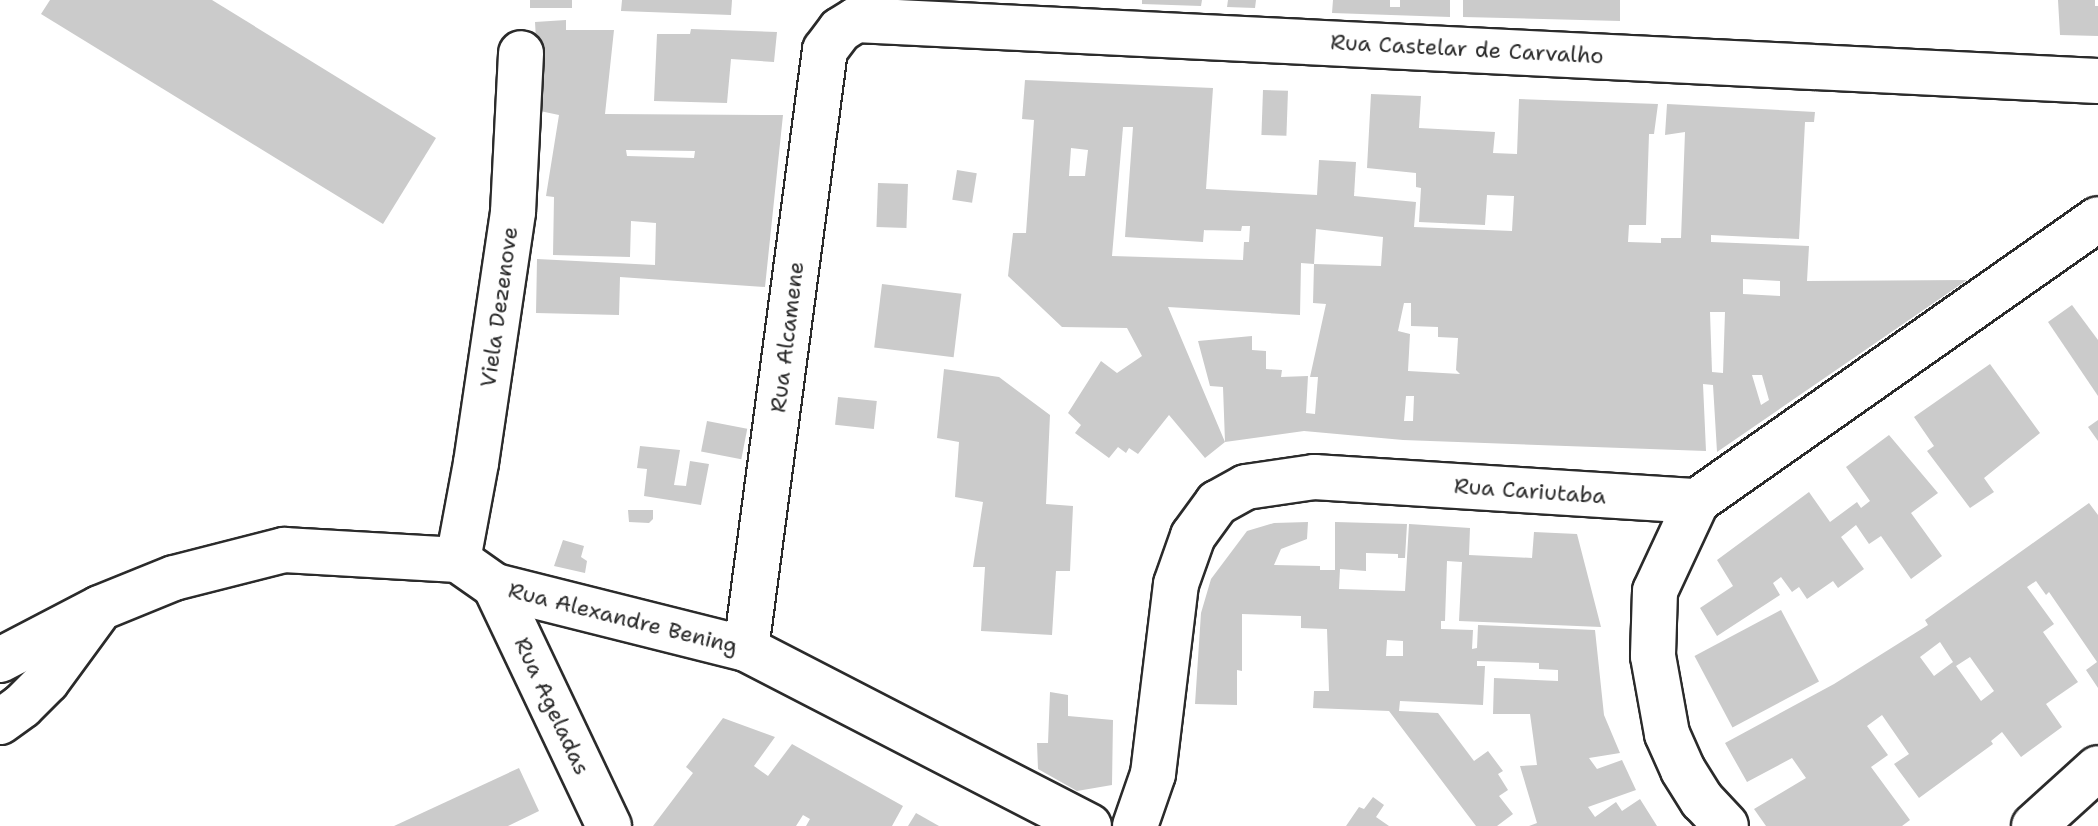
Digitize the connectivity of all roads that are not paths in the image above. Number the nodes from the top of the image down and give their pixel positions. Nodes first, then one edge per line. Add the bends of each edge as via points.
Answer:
1 (840, 30) joint
2 (521, 53) dead end
3 (2098, 81) edge
4 (2098, 219) edge
5 (1697, 501) junction
6 (458, 560) junction
7 (495, 586) junction
8 (100, 608) junction
9 (746, 649) junction
10 (0, 660) edge
11 (0, 722) edge
12 (2098, 768) edge
13 (609, 826) edge
14 (1089, 826) edge
15 (1135, 826) edge
16 (1726, 826) edge
17 (2034, 826) edge

1 - 3 street, Rua Castelar de Carvalho via 856,20 873,19
1 - 9 street, Rua Alcamene via 825,50
2 - 6 street, Viela Dezenove via 513,212
4 - 5 street
5 - 15 street, Rua Cariutaba via 1314,477 1246,487 1217,503 1193,536 1176,584 1153,774
5 - 16 street via 1655,591 1653,656 1667,734 1702,800
6 - 7 street, Rua Alexandre Bening
6 - 8 street via 284,550 174,578
7 - 9 street, Rua Alexandre Bening
7 - 13 street, Rua Ageladas
8 - 10 street
8 - 11 street via 47,681
9 - 14 street, Rua Alexandre Bening
12 - 17 street

